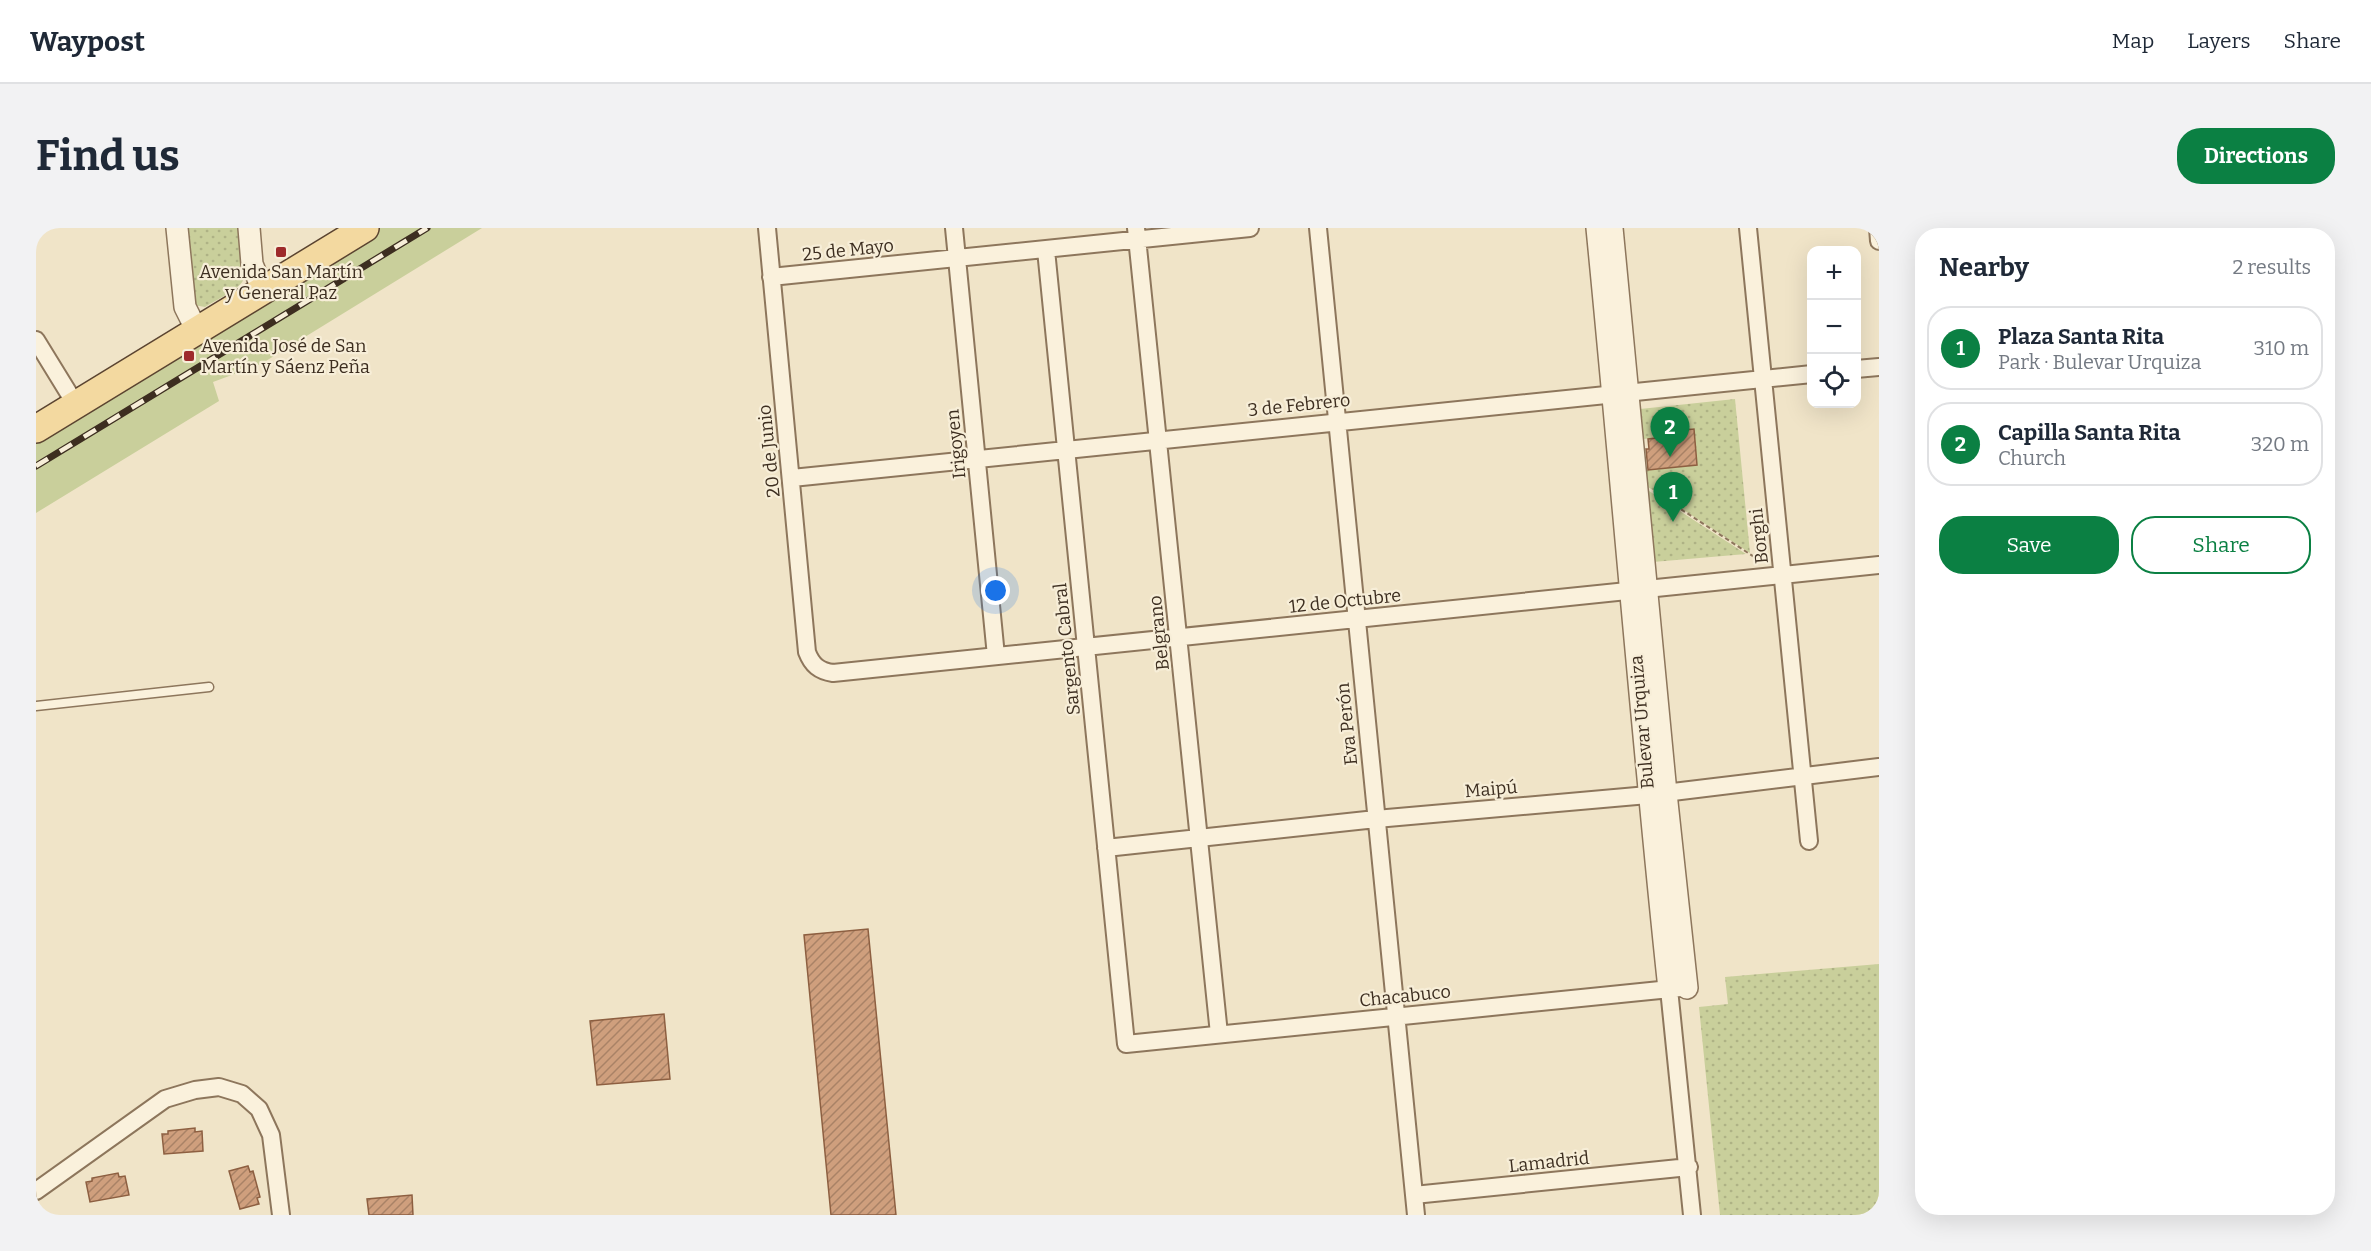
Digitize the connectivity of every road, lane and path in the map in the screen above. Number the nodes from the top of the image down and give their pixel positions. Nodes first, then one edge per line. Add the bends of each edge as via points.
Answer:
1 (177, 228) edge
2 (249, 228) edge
3 (365, 228) edge
4 (766, 228) edge
5 (954, 228) edge
6 (1250, 228) edge
7 (1318, 228) edge
8 (1597, 228) edge
9 (1612, 228) edge
10 (1748, 228) edge
11 (1878, 228) edge
12 (1137, 234) edge
13 (1879, 241) edge
14 (1046, 250) junction
15 (957, 259) junction
16 (771, 277) junction
17 (263, 291) junction
18 (197, 331) junction
19 (36, 340) edge
20 (1879, 367) edge
21 (1861, 369) edge
22 (1807, 375) edge
23 (1763, 379) junction
24 (1621, 393) junction
25 (76, 405) junction
26 (1338, 421) junction
27 (36, 429) edge
28 (1158, 439) junction
29 (1066, 449) junction
30 (977, 458) junction
31 (792, 478) junction
32 (1637, 481) junction
33 (1879, 565) edge
34 (1782, 575) junction
35 (1639, 590) junction
36 (1356, 619) junction
37 (1179, 637) junction
38 (1086, 646) junction
39 (996, 656) junction
40 (816, 667) joint
41 (209, 687) dead end
42 (36, 706) edge
43 (1879, 767) edge
44 (1802, 775) junction
45 (1657, 794) junction
46 (1376, 819) junction
47 (1199, 838) junction
48 (1809, 841) dead end
49 (1106, 848) junction
50 (1678, 989) junction
51 (1395, 1017) junction
52 (1219, 1035) junction
53 (1126, 1044) joint
54 (1689, 1167) junction
55 (36, 1191) edge
56 (1414, 1195) junction
57 (281, 1215) edge
58 (1416, 1215) edge
59 (1692, 1215) edge

1 - 18 street via 186,307
2 - 17 street via 252,264
3 - 17 main road
4 - 16 street, 20 de Junio
5 - 15 street, Irigoyen
6 - 12 street, 25 de Mayo
7 - 26 street, Eva Perón
8 - 24 street, Bulevar Urquiza
9 - 24 street, Bulevar Urquiza
10 - 23 street, Borghi
11 - 13 street
12 - 14 street, 25 de Mayo
12 - 28 street, Belgrano
14 - 15 street, 25 de Mayo
14 - 29 street, Sargento Cabral
15 - 16 street, 25 de Mayo
15 - 30 street, Irigoyen
16 - 31 street, 20 de Junio
17 - 18 main road
18 - 25 main road
19 - 25 street
20 - 21 street
22 - 23 street, 3 de Febrero
23 - 24 street, 3 de Febrero
23 - 34 street, Borghi
24 - 26 street, 3 de Febrero
24 - 32 street, Bulevar Urquiza
24 - 35 street, Bulevar Urquiza
25 - 27 main road
26 - 28 street, 3 de Febrero
26 - 36 street, Eva Perón
28 - 29 street, 3 de Febrero
28 - 37 street, Belgrano
29 - 30 street, 3 de Febrero
29 - 38 street, Sargento Cabral
30 - 31 street, 3 de Febrero
30 - 39 street, Irigoyen
31 - 40 street, 20 de Junio via 807,652
32 - 34 path
32 - 35 street, Bulevar Urquiza
33 - 34 street, 12 de Octubre
34 - 35 street, 12 de Octubre
34 - 44 street, Borghi
35 - 36 street, 12 de Octubre
35 - 45 street, Bulevar Urquiza
36 - 37 street, 12 de Octubre
36 - 46 street, Eva Perón
37 - 38 street, 12 de Octubre
37 - 47 street, Belgrano
38 - 39 street, 12 de Octubre
38 - 49 street, Sargento Cabral
39 - 40 street, 12 de Octubre via 833,673
41 - 42 lane
43 - 44 street, Maipú
44 - 45 street, Maipú
44 - 48 street, Borghi
45 - 46 street, Maipú
45 - 50 street, Bulevar Urquiza
46 - 47 street, Maipú
46 - 51 street, Eva Perón
47 - 49 street, Maipú
47 - 52 street, Belgrano
49 - 53 street, Sargento Cabral
50 - 51 street, Chacabuco
50 - 54 street, Bulevar Urquiza
51 - 52 street, Chacabuco
51 - 56 street, Eva Perón
52 - 53 street, Chacabuco
54 - 56 street, Lamadrid
54 - 59 street, Bulevar Urquiza
55 - 57 street via 165,1099 219,1087 242,1094 259,1109 271,1135
56 - 58 street, Eva Perón

